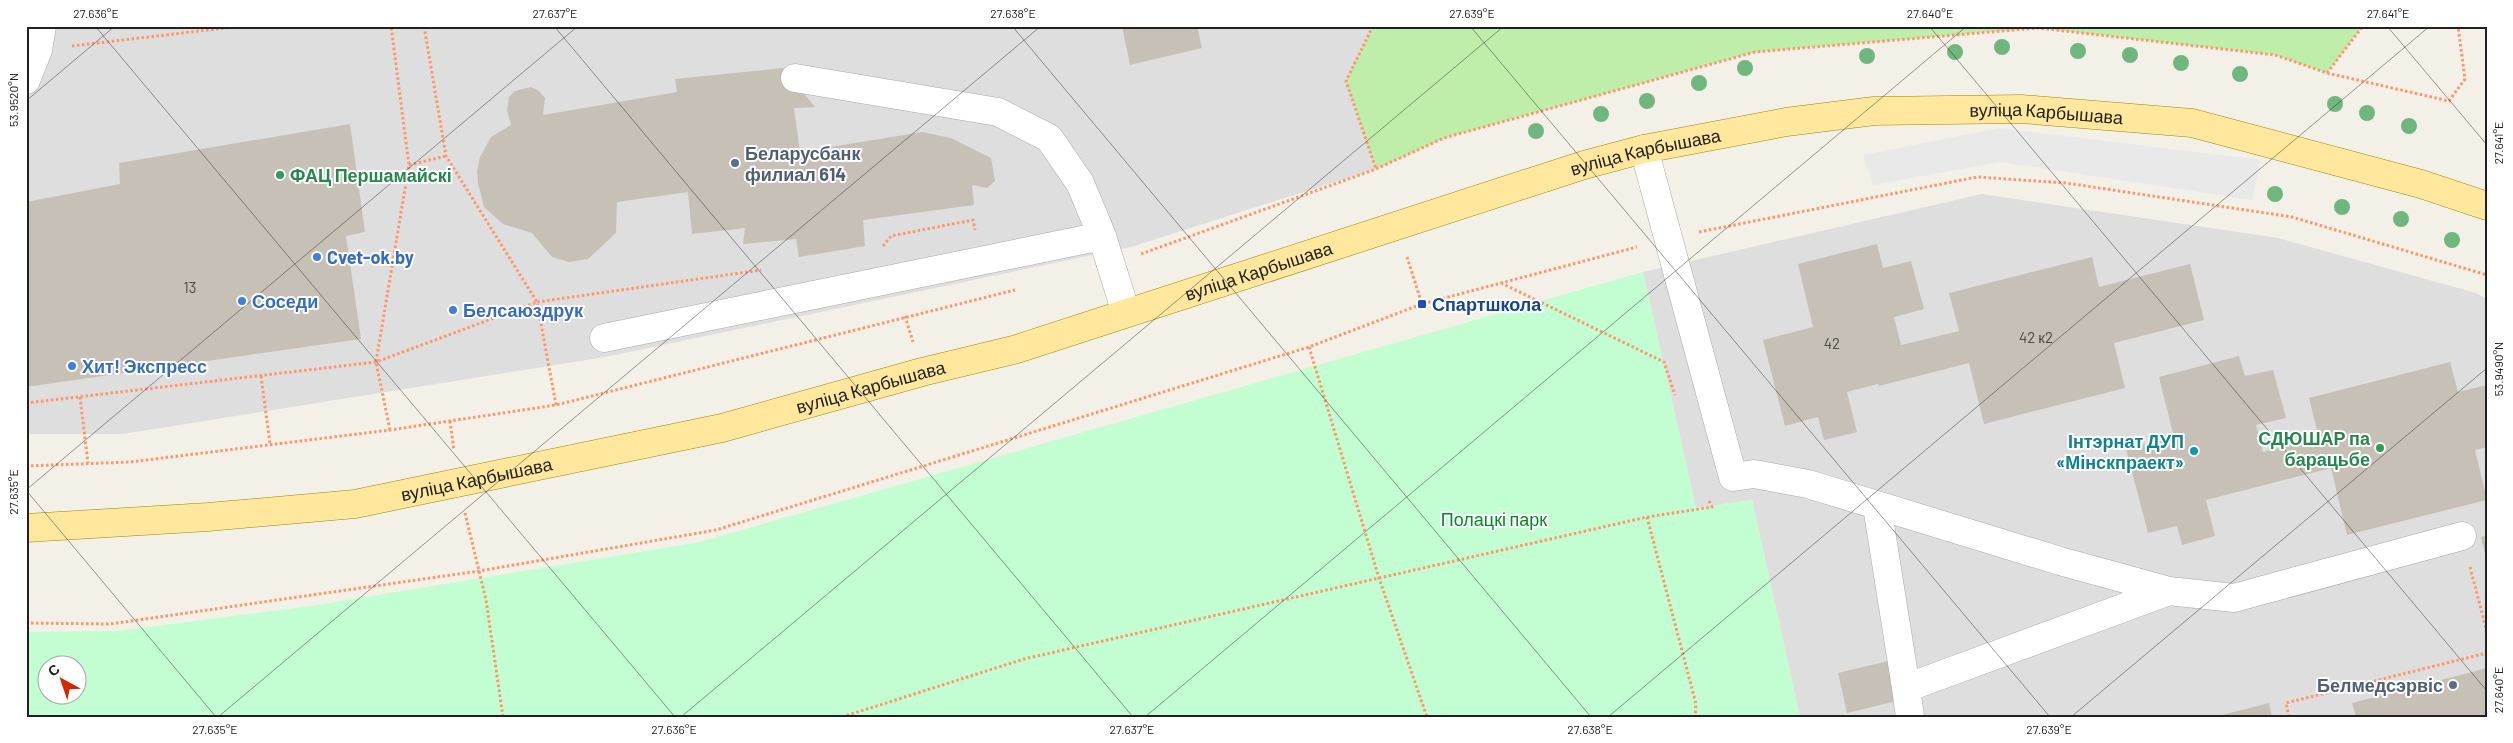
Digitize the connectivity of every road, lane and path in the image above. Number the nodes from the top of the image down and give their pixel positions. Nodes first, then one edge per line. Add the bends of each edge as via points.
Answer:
1 (242, 26) edge
2 (391, 26) edge
3 (424, 26) edge
4 (1372, 26) edge
5 (2363, 26) edge
6 (2458, 26) edge
7 (40, 38) edge
8 (2327, 73) dead end
9 (795, 78) dead end
10 (26, 80) edge
11 (2449, 101) dead end
12 (1644, 149) junction
13 (446, 156) junction
14 (409, 165) junction
15 (1376, 169) dead end
16 (2487, 205) edge
17 (972, 220) dead end
18 (1397, 226) junction
19 (1102, 236) junction
20 (1668, 238) junction
21 (882, 248) dead end
22 (770, 269) dead end
23 (2487, 276) edge
24 (1500, 283) junction
25 (1016, 289) dead end
26 (537, 302) junction
27 (1422, 304) junction
28 (1126, 313) junction
29 (604, 338) dead end
30 (1309, 348) junction
31 (376, 362) junction
32 (261, 376) junction
33 (80, 397) junction
34 (1676, 399) dead end
35 (26, 403) edge
36 (556, 406) junction
37 (390, 430) junction
38 (270, 444) junction
39 (88, 464) junction
40 (26, 466) edge
41 (1709, 499) dead end
42 (1877, 506) junction
43 (1647, 517) junction
44 (26, 528) edge
45 (2462, 536) dead end
46 (479, 571) junction
47 (1379, 578) junction
48 (2169, 591) junction
49 (26, 623) edge
50 (2487, 653) edge
51 (1906, 688) junction
52 (503, 717) edge
53 (842, 717) edge
54 (1427, 717) edge
55 (1695, 717) edge
56 (1910, 717) edge
57 (2289, 717) edge

1 - 7 path
2 - 14 path
3 - 13 path
4 - 15 path via 1346,81
5 - 8 path
6 - 11 path via 2465,79
7 - 10 lane
9 - 19 lane via 998,112 1049,138 1080,183
12 - 16 main road, вуліца Карбышава via 1786,122 1874,112 2021,109 2192,123 2421,184
12 - 18 main road, вуліца Карбышава via 1584,165
12 - 20 lane
13 - 14 path
13 - 26 path
14 - 31 path
17 - 21 path via 891,236
18 - 27 path
18 - 28 main road, вуліца Карбышава
19 - 28 lane
19 - 29 lane
20 - 23 path via 1977,177 2066,184 2292,217
20 - 24 path
20 - 42 lane via 1733,477 1754,474 1808,484
22 - 26 path
24 - 27 path
24 - 34 path via 1664,362
25 - 36 path
26 - 31 path
26 - 36 path
27 - 30 path
28 - 44 main road, вуліца Карбышава via 1017,349 722,428 355,504
30 - 46 path via 716,530
30 - 47 path
31 - 32 path
31 - 37 path
32 - 33 path
32 - 38 path
33 - 35 path
33 - 39 path
36 - 37 path
37 - 38 path
38 - 39 path via 130,462
39 - 40 path
41 - 43 path via 1712,507
42 - 48 lane
42 - 51 lane
43 - 47 path
43 - 55 path via 1696,704
45 - 48 lane via 2234,598
46 - 49 path via 110,624
46 - 52 path
47 - 53 path via 1024,659
47 - 54 path
48 - 51 lane
50 - 57 path via 2286,703
51 - 56 lane

